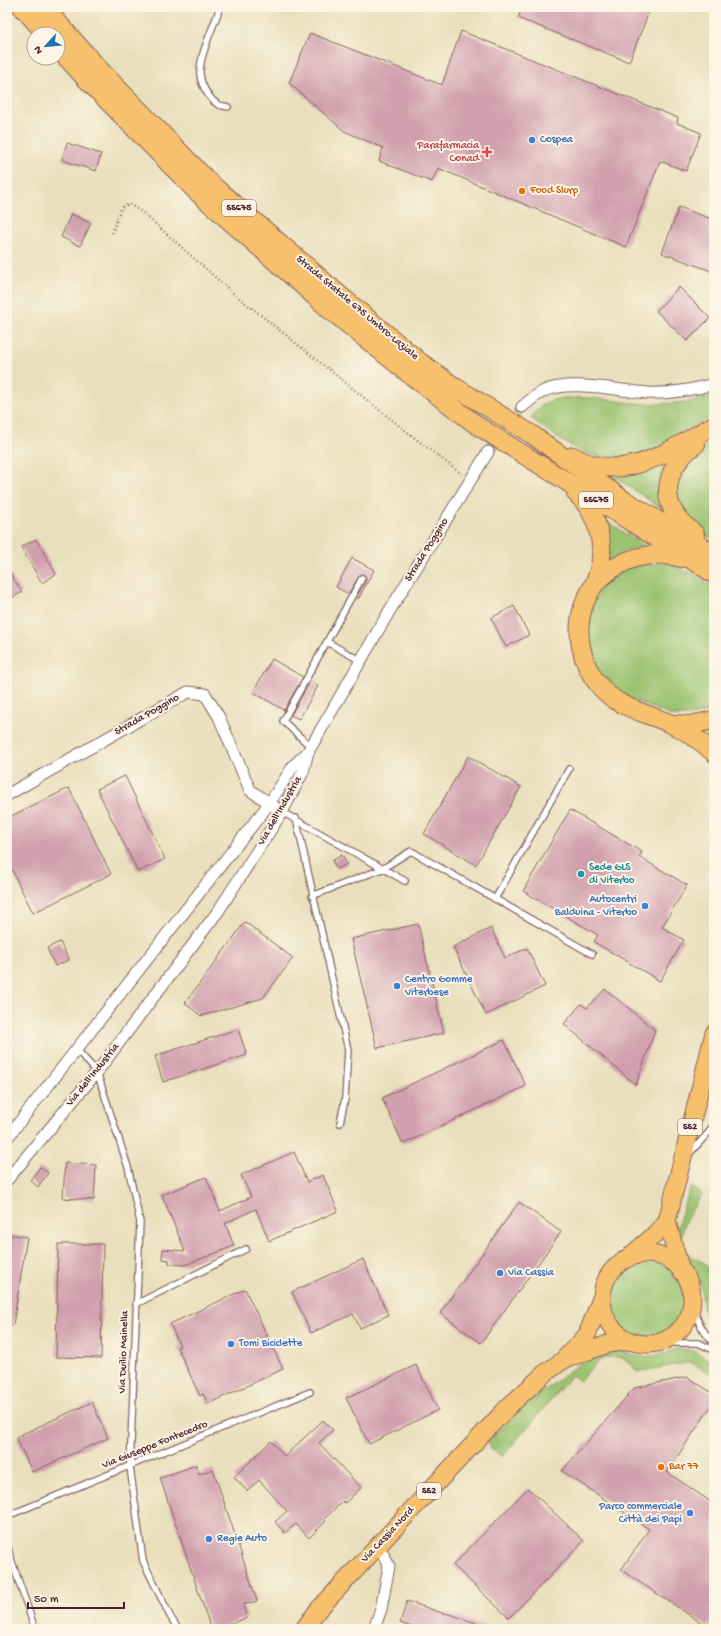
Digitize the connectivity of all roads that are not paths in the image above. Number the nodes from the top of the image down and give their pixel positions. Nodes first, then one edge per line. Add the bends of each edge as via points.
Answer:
1 (22, 7) edge
2 (44, 7) edge
3 (220, 7) edge
4 (39, 26) edge
5 (66, 57) edge
6 (228, 107) dead end
7 (714, 384) edge
8 (522, 407) tunnel mouth
9 (714, 425) edge
10 (478, 426) junction
11 (531, 434) junction
12 (714, 434) edge
13 (488, 452) tunnel mouth
14 (714, 551) edge
15 (714, 554) edge
16 (695, 563) junction
17 (714, 574) edge
18 (362, 578) dead end
19 (594, 584) junction
20 (327, 642) junction
21 (361, 661) junction
22 (714, 720) edge
23 (670, 723) junction
24 (310, 750) junction
25 (714, 753) edge
26 (569, 769) dead end
27 (7, 795) edge
28 (269, 804) junction
29 (282, 812) junction
30 (296, 818) junction
31 (382, 869) junction
32 (405, 881) dead end
33 (312, 896) junction
34 (495, 899) junction
35 (592, 954) dead end
36 (714, 1033) edge
37 (77, 1050) junction
38 (97, 1072) junction
39 (340, 1123) dead end
40 (714, 1123) edge
41 (7, 1138) edge
42 (682, 1162) junction
43 (7, 1180) edge
44 (667, 1221) junction
45 (246, 1249) dead end
46 (628, 1258) junction
47 (681, 1271) junction
48 (602, 1296) junction
49 (691, 1298) junction
50 (136, 1304) junction
51 (630, 1341) junction
52 (714, 1342) edge
53 (658, 1343) junction
54 (714, 1350) edge
55 (562, 1361) junction
56 (310, 1392) dead end
57 (130, 1467) junction
58 (7, 1516) edge
59 (7, 1542) edge
60 (379, 1546) junction
61 (35, 1629) edge
62 (178, 1629) edge
63 (304, 1629) edge
64 (374, 1629) edge

1 - 4 highway
2 - 11 highway, Strada Statale 675 Umbro-Laziale / SS675 via 98,68 209,182 420,362 454,387
3 - 6 lane via 200,70 206,92 219,105
5 - 10 highway, Strada Statale 675 Umbro-Laziale / SS675 via 197,192 329,309
7 - 8 street via 677,392 649,393 564,386 546,390
9 - 11 highway via 659,456 625,467 588,463
10 - 16 highway, Strada Statale 675 Umbro-Laziale / SS675
10 - 19 highway via 568,487 585,504 597,524 602,548 599,573
11 - 15 highway, Strada Statale 675 Umbro-Laziale / SS675 via 624,500
12 - 14 highway via 682,455 672,470 668,489 676,515
13 - 21 street, Strada Poggino
16 - 17 highway, Strada Statale 675 Umbro-Laziale / SS675
16 - 19 highway via 673,555 639,556 614,566
18 - 20 lane
19 - 23 highway via 584,606 580,631 583,654 591,675 614,701 636,712
20 - 21 lane
20 - 24 lane via 283,721
21 - 24 street, Strada Poggino
22 - 23 highway via 690,725
23 - 25 highway
24 - 28 street, Via dell'Industria via 294,765
24 - 29 street, Via dell'Industria via 303,772
26 - 34 lane
27 - 28 street, Strada Poggino via 188,692 205,694 219,717 250,790
28 - 29 street, Strada Poggino
28 - 37 street, Via dell'Industria
29 - 30 lane
29 - 38 street, Via dell'Industria via 219,910
30 - 31 lane
30 - 33 lane
31 - 32 lane
31 - 33 lane
31 - 34 lane via 411,851
33 - 39 lane via 348,1050 345,1099
34 - 35 lane
36 - 42 main road, SS2
37 - 38 lane
37 - 41 street, Via dell'Industria
38 - 43 street, Via dell'Industria
38 - 50 lane, Via Duilio Mainella via 128,1167 140,1222
40 - 42 lane
42 - 44 main road, SS2
44 - 46 main road, SS2
44 - 47 main road, SS2
45 - 50 lane
46 - 47 main road, SS2 via 656,1255 673,1262
46 - 48 main road, SS2 via 613,1270 603,1286
47 - 49 main road, SS2 via 689,1283
48 - 51 main road, SS2 via 602,1306 609,1324 614,1331
48 - 55 main road, Via Cassia Nord / SS2 via 587,1335
49 - 52 lane via 698,1321 708,1338
49 - 53 main road, SS2 via 690,1311 682,1328 675,1335
50 - 57 lane, Via Duilio Mainella
51 - 53 main road, SS2 via 639,1344
51 - 55 main road, Via Cassia Nord / SS2 via 608,1344
53 - 54 lane via 698,1343
55 - 60 main road, Via Cassia Nord / SS2 via 507,1408
56 - 57 lane, Via Giuseppe Fontecedro
57 - 58 lane, Via Giuseppe Fontecedro
57 - 62 lane, Via Duilio Mainella via 143,1561
59 - 61 lane
60 - 63 main road, Via Cassia Nord / SS2 via 318,1610
60 - 64 street via 389,1566

